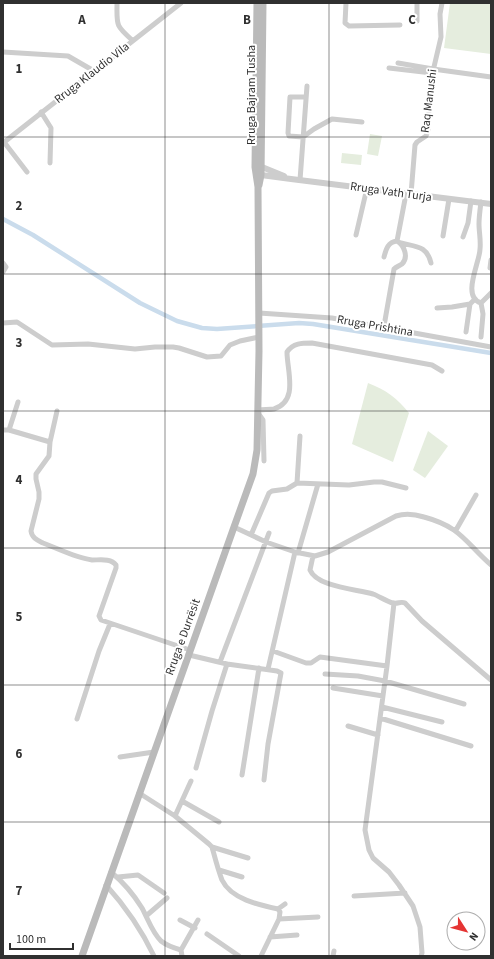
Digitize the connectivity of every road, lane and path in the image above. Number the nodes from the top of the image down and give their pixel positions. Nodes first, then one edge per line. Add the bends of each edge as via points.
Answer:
1 (117, 3) edge
2 (181, 3) edge
3 (257, 3) edge
4 (263, 3) edge
5 (346, 3) edge
6 (417, 3) edge
7 (442, 3) edge
8 (417, 21) dead end
9 (400, 25) dead end
10 (132, 40) junction
11 (3, 52) edge
12 (398, 63) dead end
13 (389, 68) dead end
14 (94, 71) junction
15 (432, 71) junction
16 (491, 77) edge
17 (307, 86) dead end
18 (306, 97) junction
19 (41, 112) junction
20 (362, 122) dead end
21 (303, 137) junction
22 (3, 142) edge
23 (50, 163) dead end
24 (258, 170) junction
25 (27, 172) dead end
26 (300, 180) junction
27 (367, 188) junction
28 (409, 194) junction
29 (449, 199) junction
30 (471, 201) junction
31 (481, 202) junction
32 (491, 204) edge
33 (356, 235) dead end
34 (442, 236) dead end
35 (463, 237) dead end
36 (399, 242) junction
37 (384, 257) dead end
38 (491, 260) edge
39 (3, 263) edge
40 (431, 263) dead end
41 (490, 268) dead end
42 (3, 272) edge
43 (491, 293) edge
44 (475, 299) junction
45 (481, 303) junction
46 (470, 304) junction
47 (437, 308) dead end
48 (259, 315) junction
49 (3, 323) edge
50 (384, 326) junction
51 (466, 332) dead end
52 (259, 336) junction
53 (481, 337) dead end
54 (491, 347) edge
55 (442, 371) dead end
56 (18, 402) dead end
57 (57, 411) dead end
58 (258, 412) junction
59 (6, 430) edge
60 (300, 436) dead end
61 (50, 442) junction
62 (264, 461) dead end
63 (297, 483) junction
64 (318, 484) junction
65 (406, 488) dead end
66 (476, 496) dead end
67 (234, 527) junction
68 (456, 530) junction
69 (269, 533) dead end
70 (251, 535) junction
71 (266, 542) junction
72 (296, 552) junction
73 (313, 556) junction
74 (491, 565) edge
75 (394, 603) junction
76 (110, 624) junction
77 (273, 651) junction
78 (189, 652) junction
79 (220, 662) junction
80 (227, 664) junction
81 (387, 666) junction
82 (259, 668) junction
83 (268, 669) junction
84 (325, 674) dead end
85 (491, 680) edge
86 (385, 681) junction
87 (333, 688) dead end
88 (383, 696) junction
89 (464, 704) dead end
90 (382, 707) junction
91 (380, 718) junction
92 (77, 719) dead end
93 (442, 722) dead end
94 (348, 726) dead end
95 (378, 735) junction
96 (471, 746) dead end
97 (154, 752) junction
98 (120, 757) dead end
99 (196, 768) dead end
100 (242, 775) dead end
101 (264, 780) dead end
102 (191, 781) dead end
103 (139, 793) junction
104 (182, 801) junction
105 (175, 816) junction
106 (220, 822) dead end
107 (212, 847) junction
108 (248, 858) dead end
109 (219, 870) junction
110 (111, 872) junction
111 (118, 877) junction
112 (242, 877) dead end
113 (106, 885) junction
114 (405, 893) junction
115 (354, 896) dead end
116 (285, 904) dead end
117 (278, 909) junction
118 (146, 916) junction
119 (318, 917) dead end
120 (279, 919) junction
121 (180, 920) dead end
122 (198, 920) dead end
123 (195, 928) junction
124 (207, 934) dead end
125 (297, 935) dead end
126 (270, 937) junction
127 (181, 953) edge
128 (423, 955) edge
129 (82, 956) edge
130 (154, 956) edge
131 (239, 956) edge
132 (261, 956) edge

1 - 10 street via 119,28
2 - 10 street, Rruga Klaudio Vila
3 - 24 main road, Rruga Bajram Tusha
4 - 24 main road, Rruga Bajram Tusha
5 - 9 street via 345,23 349,26
6 - 8 street
7 - 15 street, Raq Manushi via 440,37
10 - 14 street, Rruga Klaudio Vila
11 - 14 street via 68,56
12 - 15 street
13 - 15 street
14 - 19 street, Rruga Klaudio Vila
15 - 16 street
15 - 28 street, Raq Manushi via 428,130 424,138 415,145
17 - 18 street
18 - 21 street
18 - 21 street via 290,98 288,135
19 - 22 street, Rruga Klaudio Vila
19 - 23 street via 51,128
20 - 21 street via 332,119
21 - 26 street
22 - 25 street
24 - 26 street, Rruga Vath Turja
24 - 48 main road, Rruga Bajram Tusha
26 - 27 street, Rruga Vath Turja
27 - 28 street, Rruga Vath Turja
27 - 33 street
28 - 29 street, Rruga Vath Turja
28 - 36 street, Raq Manushi
29 - 30 street, Rruga Vath Turja
29 - 34 street
30 - 31 street, Rruga Vath Turja
30 - 35 street
31 - 32 street, Rruga Vath Turja
31 - 44 street via 480,252 472,290
36 - 37 street via 394,241 387,246
36 - 40 street via 426,251
36 - 50 street, Raq Manushi via 404,249 405,258 402,264 394,269
38 - 41 street
39 - 42 street via 6,267
43 - 45 street
44 - 45 street
44 - 46 street
45 - 53 street
46 - 47 street
46 - 51 street
48 - 50 street, Rruga Prishtina via 332,318
48 - 52 main road, Rruga e Durrësit
49 - 52 street via 17,322 52,345 88,344 136,349 173,347 207,357 221,356 230,344
50 - 54 street, Rruga Prishtina
52 - 58 main road, Rruga e Durrësit
55 - 58 street via 432,365 300,343 287,352 290,392 287,399 281,405
56 - 59 street
57 - 61 street
58 - 62 street via 263,420
58 - 67 main road, Rruga e Durrësit via 256,462
59 - 61 street
60 - 63 street
61 - 76 street via 47,460 36,474 39,492 32,535 43,544 77,556 104,560 116,565 100,616 100,620
63 - 64 street
63 - 70 street via 287,489 269,493
64 - 65 street via 382,482
64 - 72 street
66 - 68 street
67 - 70 street
67 - 78 main road, Rruga e Durrësit
68 - 73 street via 430,518 403,514 328,552
68 - 74 street
69 - 71 street
70 - 71 street
71 - 72 street
71 - 79 street
72 - 73 street
72 - 77 street
73 - 75 street via 310,570 316,579 375,595
75 - 81 street
75 - 85 street via 402,602 410,606 422,621
76 - 78 street
76 - 92 street
77 - 81 street via 306,663 320,657
77 - 83 street
78 - 79 street
78 - 97 main road, Rruga e Durrësit
79 - 80 street
80 - 82 street
80 - 99 street
81 - 86 street
82 - 83 street
82 - 100 street
83 - 101 street via 281,675 269,736
84 - 86 street
86 - 88 street
86 - 89 street
87 - 88 street
88 - 90 street
90 - 91 street
90 - 93 street
91 - 95 street
91 - 96 street
94 - 95 street
95 - 114 street via 365,830 372,858 389,872
97 - 98 street
97 - 103 main road, Rruga e Durrësit
102 - 104 street
103 - 105 street
103 - 110 main road, Rruga e Durrësit
104 - 105 street
104 - 106 street
105 - 107 street
107 - 108 street
107 - 109 street
109 - 112 street
109 - 117 street via 223,881 240,897 267,908
110 - 111 street
110 - 113 main road, Rruga e Durrësit
111 - 118 street
111 - 118 street via 138,875 166,896
113 - 129 main road, Rruga e Durrësit
113 - 130 street via 136,925
114 - 115 street
114 - 128 street via 417,916
116 - 117 street
117 - 120 street
118 - 127 street via 162,942
119 - 120 street
120 - 126 street
121 - 123 street
122 - 123 street
123 - 127 street
124 - 131 street
125 - 126 street
126 - 132 street

